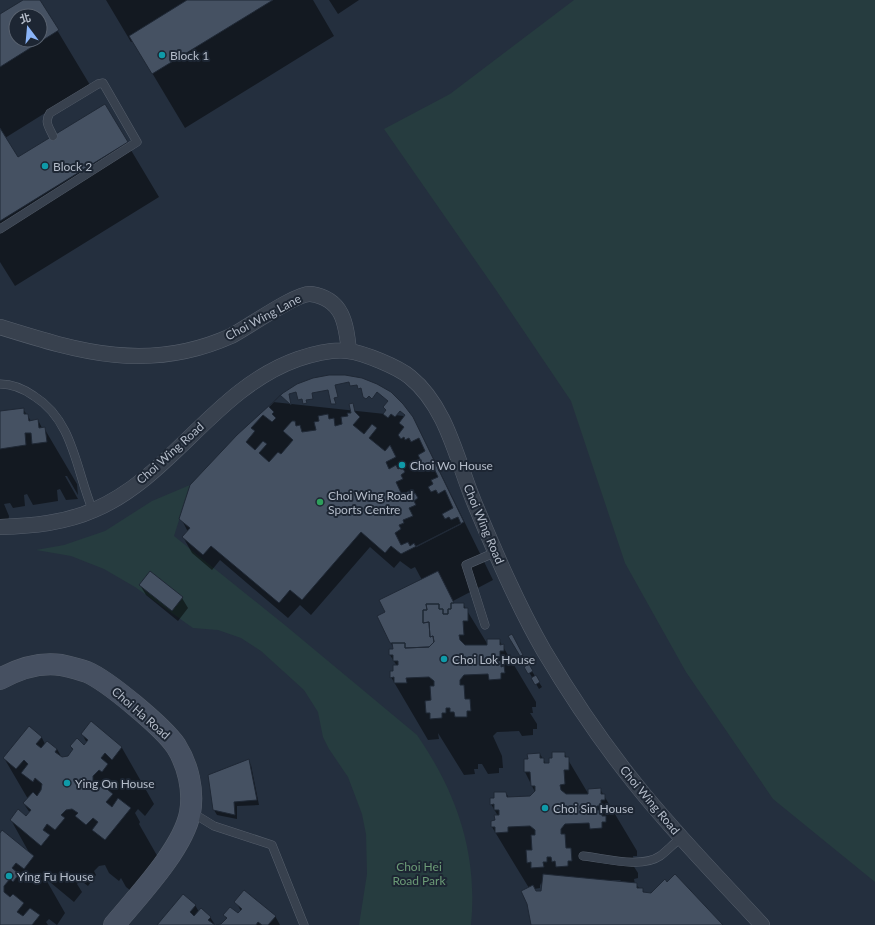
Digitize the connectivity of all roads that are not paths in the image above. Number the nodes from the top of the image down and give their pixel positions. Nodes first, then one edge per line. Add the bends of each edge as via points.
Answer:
1 (53, 136) dead end
2 (0, 229) edge
3 (0, 327) edge
4 (349, 351) junction
5 (0, 384) edge
6 (93, 511) junction
7 (0, 527) edge
8 (496, 552) junction
9 (484, 625) dead end
10 (0, 679) edge
11 (190, 812) junction
12 (681, 838) junction
13 (583, 856) dead end
14 (114, 925) edge
15 (304, 925) edge
16 (762, 925) edge

1 - 2 lane via 47,124 50,113 103,83 137,142 78,176
3 - 4 street, Choi Wing Lane via 84,351 128,357 148,356 192,349 231,335 296,297 309,294 324,297 336,304 347,330
4 - 6 street, Choi Wing Road via 322,352 298,359 260,378 220,409 131,488
4 - 8 street, Choi Wing Road via 383,362 409,377 426,394 444,424 473,501
5 - 6 lane via 27,391 45,402 59,418
6 - 7 street, Choi Wing Road via 50,523
8 - 9 lane via 466,566
8 - 12 street, Choi Wing Road via 529,624 558,674 606,747
10 - 11 street, Choi Ha Road via 21,670 47,664 74,668 101,680 159,726 176,746 190,782
11 - 14 street, Choi Ha Road via 178,843
11 - 15 lane via 214,826 272,845
12 - 13 lane via 659,856 639,863
12 - 16 street, Choi Wing Road

